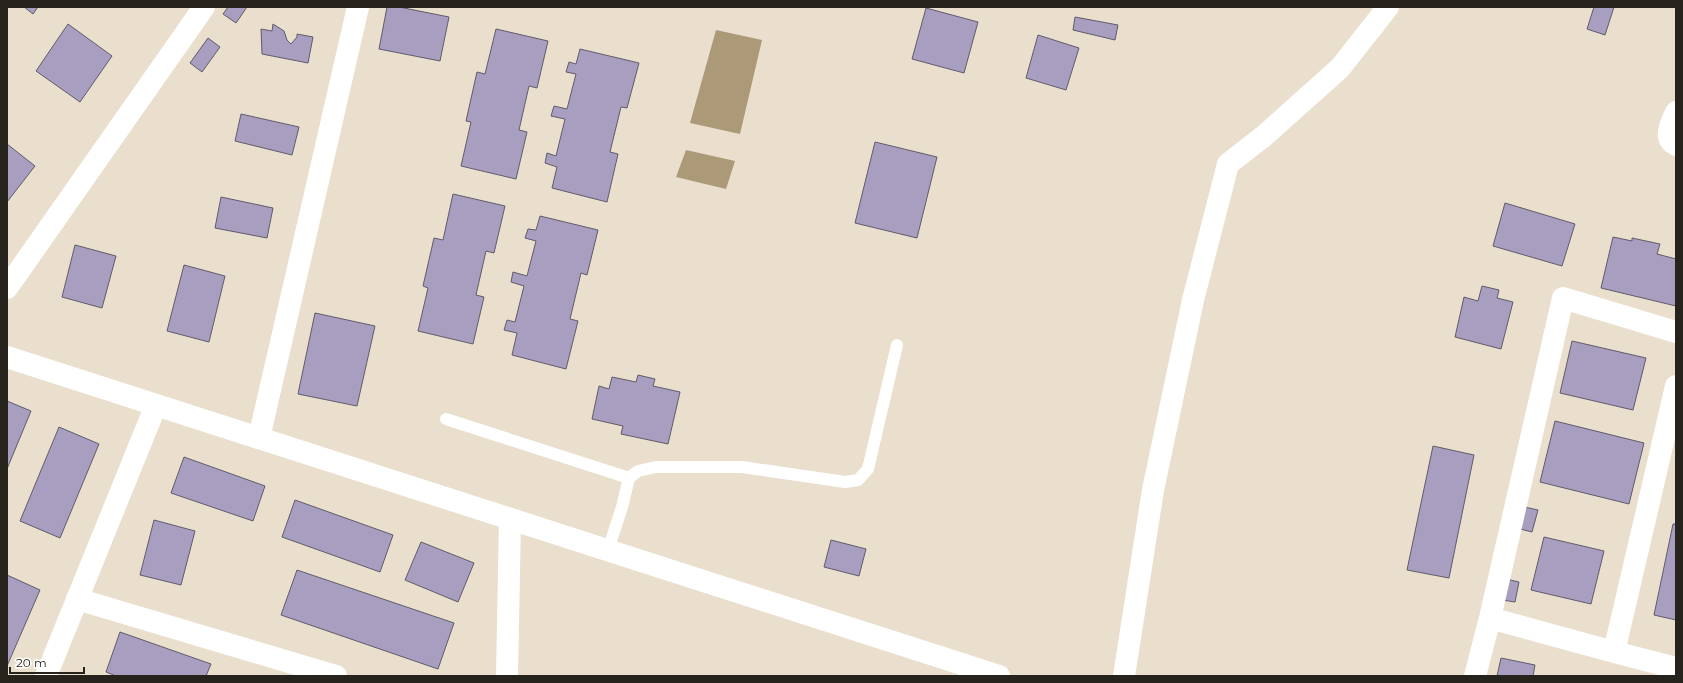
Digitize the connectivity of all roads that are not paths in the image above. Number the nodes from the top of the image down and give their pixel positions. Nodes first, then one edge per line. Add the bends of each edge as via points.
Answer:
1 (204, 7) edge
2 (358, 7) edge
3 (1388, 7) edge
4 (1676, 112) edge
5 (1676, 145) edge
6 (7, 288) edge
7 (1676, 332) edge
8 (898, 345) dead end
9 (7, 357) edge
10 (1676, 386) edge
11 (156, 405) junction
12 (446, 419) dead end
13 (259, 438) junction
14 (629, 478) junction
15 (510, 519) junction
16 (608, 550) junction
17 (77, 599) junction
18 (1490, 618) junction
19 (1614, 652) junction
20 (1676, 668) edge
21 (46, 676) edge
22 (336, 676) edge
23 (507, 676) edge
24 (999, 676) edge
25 (1124, 676) edge
26 (1476, 676) edge

1 - 6 street
2 - 13 street
3 - 25 street via 1340,68 1264,136 1228,164 1193,300 1153,490
4 - 5 street via 1668,133
7 - 18 street via 1563,298
8 - 14 lane via 868,469 858,480 845,482 742,467 656,467 638,471
9 - 11 street
10 - 19 street
11 - 13 street
11 - 17 street
12 - 14 lane
13 - 15 street
14 - 16 lane
15 - 16 street
15 - 23 street
16 - 24 street
17 - 21 street
17 - 22 street
18 - 19 street
18 - 26 street
19 - 20 street

